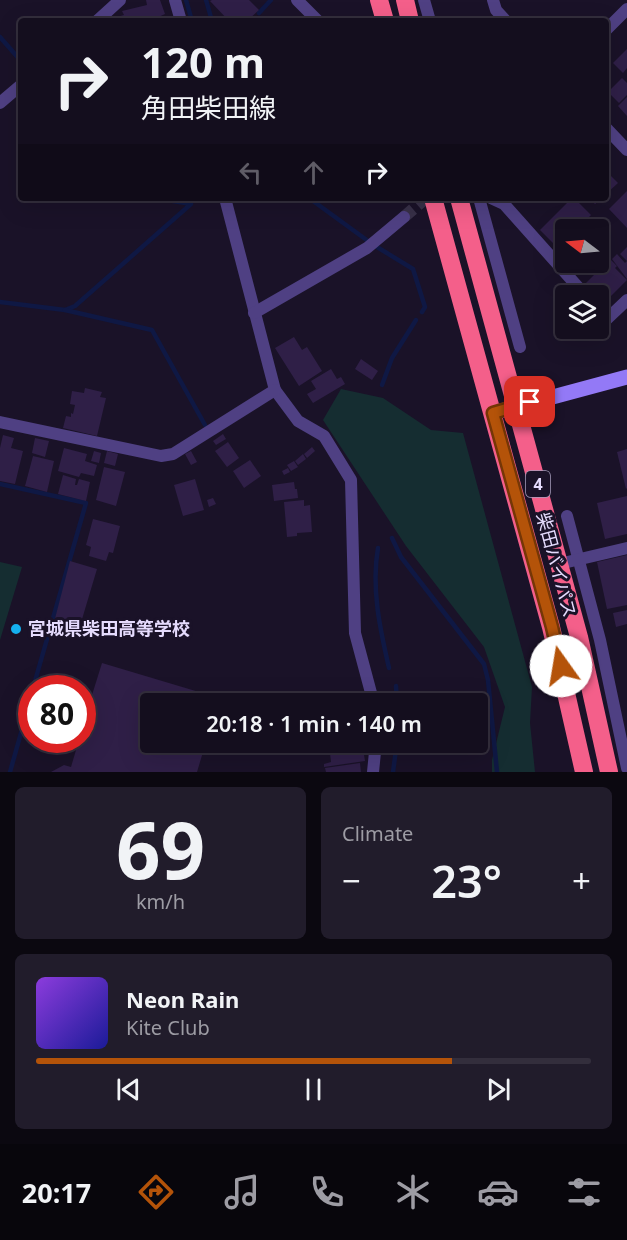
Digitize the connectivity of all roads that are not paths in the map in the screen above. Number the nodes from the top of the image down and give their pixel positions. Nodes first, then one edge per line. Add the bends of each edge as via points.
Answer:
1 (120, 0) edge
2 (175, 0) edge
3 (297, 0) edge
4 (379, 0) edge
5 (405, 0) edge
6 (424, 0) edge
7 (493, 0) edge
8 (627, 9) edge
9 (100, 18) edge
10 (180, 18) edge
11 (315, 18) edge
12 (384, 18) edge
13 (409, 18) edge
14 (429, 18) edge
15 (503, 18) edge
16 (609, 27) edge
17 (18, 88) edge
18 (0, 103) edge
19 (609, 131) edge
20 (627, 150) edge
21 (226, 201) edge
22 (434, 201) edge
23 (461, 201) edge
24 (479, 201) edge
25 (498, 201) edge
26 (404, 217) tunnel mouth
27 (576, 285) edge
28 (627, 300) edge
29 (254, 313) junction
30 (609, 317) edge
31 (520, 347) dead end
32 (627, 376) edge
33 (275, 390) junction
34 (517, 406) junction
35 (493, 413) junction
36 (0, 422) edge
37 (567, 516) dead end
38 (627, 548) edge
39 (579, 559) junction
40 (559, 564) junction
41 (371, 693) edge
42 (375, 753) edge
43 (627, 768) edge
44 (373, 772) edge
45 (584, 772) edge
46 (609, 772) edge

1 - 9 street
2 - 10 street
3 - 11 street
4 - 12 highway
5 - 13 highway
6 - 14 street
7 - 15 street
8 - 16 street
17 - 18 street
19 - 20 street
21 - 29 street
22 - 35 highway, 柴田バイパス / 4
23 - 34 highway, 柴田バイパス / 4
24 - 31 street
25 - 27 street
26 - 29 street via 367,248
28 - 30 street
29 - 33 street
32 - 34 main road
33 - 36 street via 173,454 161,456
33 - 41 street via 298,421 324,436 351,480 355,633
34 - 35 main road
34 - 40 highway, 柴田バイパス / 4
35 - 45 highway, 柴田バイパス / 4 via 552,627
37 - 39 street
38 - 39 street
39 - 40 street
39 - 43 street
40 - 46 highway, 柴田バイパス / 4
42 - 44 street

